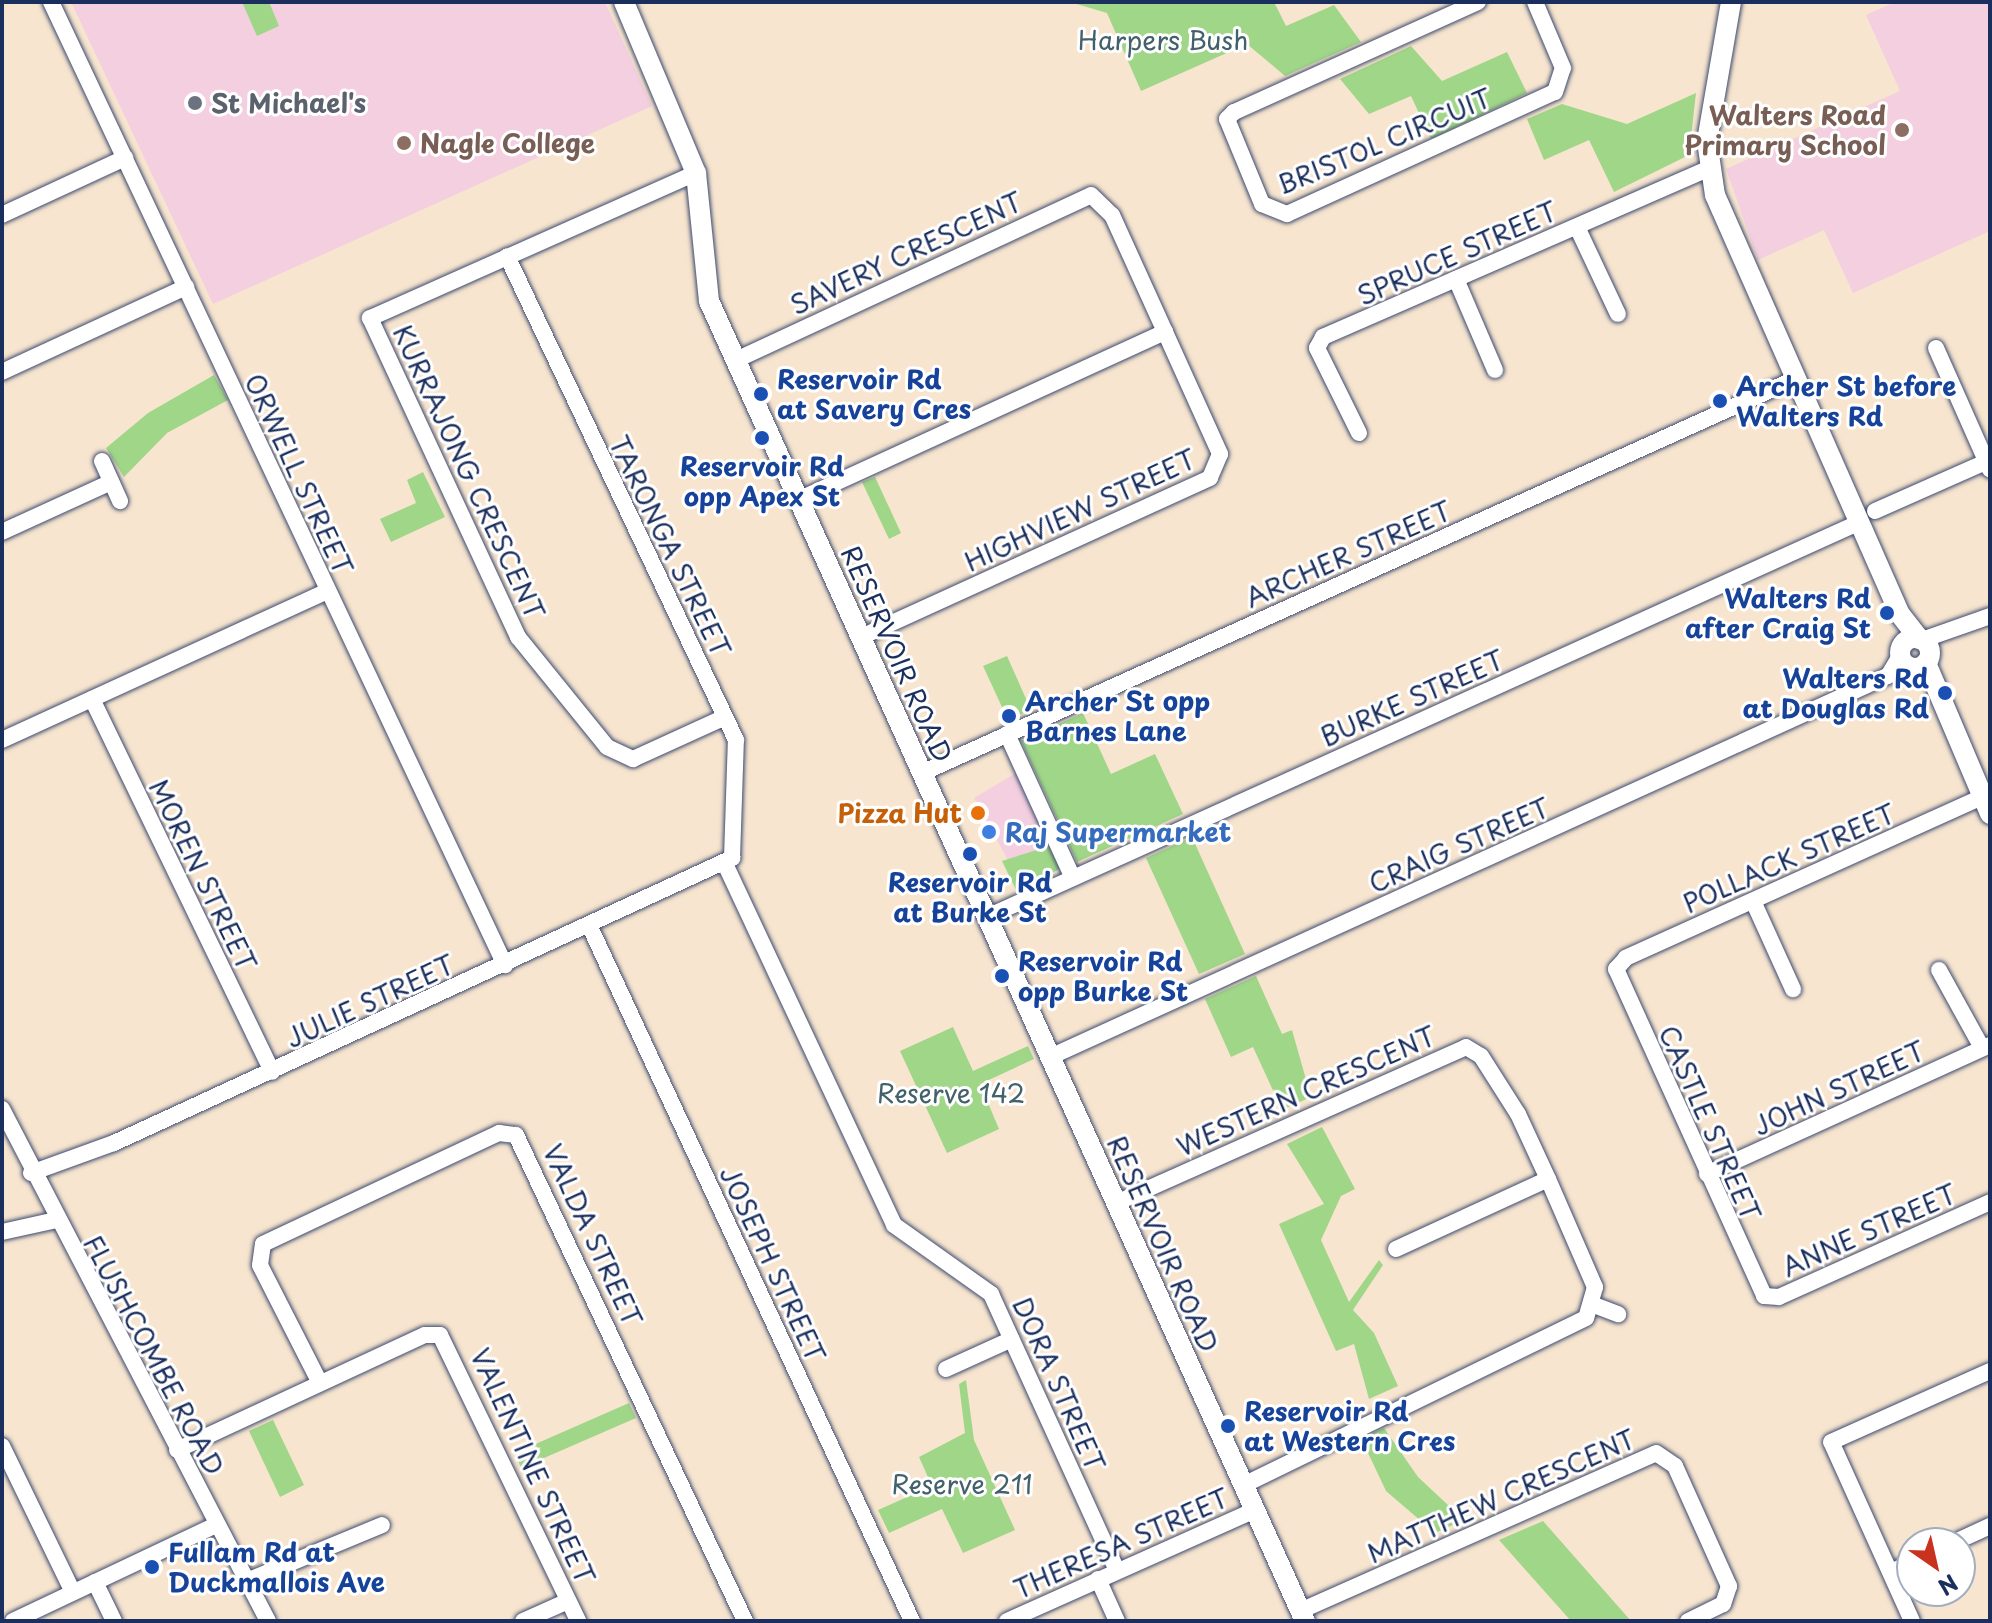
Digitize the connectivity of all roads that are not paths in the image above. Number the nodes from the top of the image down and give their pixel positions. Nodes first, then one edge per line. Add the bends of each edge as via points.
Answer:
1 (51, 2) edge
2 (624, 2) edge
3 (1478, 2) edge
4 (1535, 2) edge
5 (1731, 2) edge
6 (125, 158) junction
7 (1707, 169) junction
8 (696, 173) junction
9 (1098, 197) joint
10 (2, 215) edge
11 (1577, 227) junction
12 (507, 256) junction
13 (1456, 279) junction
14 (186, 287) junction
15 (1618, 314) dead end
16 (1165, 332) junction
17 (1936, 348) dead end
18 (736, 360) junction
19 (1495, 370) dead end
20 (2, 372) edge
21 (1793, 380) junction
22 (1359, 433) dead end
23 (102, 461) dead end
24 (1989, 464) edge
25 (111, 482) junction
26 (798, 500) junction
27 (120, 501) dead end
28 (1866, 517) junction
29 (2, 532) edge
30 (328, 591) junction
31 (1990, 616) edge
32 (861, 637) junction
33 (1916, 653) junction
34 (92, 699) junction
35 (725, 717) junction
36 (1007, 734) junction
37 (2, 740) edge
38 (922, 773) junction
39 (1986, 805) edge
40 (726, 866) junction
41 (1073, 878) junction
42 (1753, 901) junction
43 (987, 917) junction
44 (590, 927) junction
45 (505, 965) junction
46 (1617, 966) joint
47 (1939, 970) dead end
48 (1793, 989) dead end
49 (1986, 1047) edge
50 (1050, 1057) junction
51 (272, 1072) junction
52 (2, 1109) edge
53 (31, 1173) junction
54 (1707, 1174) junction
55 (1548, 1179) junction
56 (44, 1198) junction
57 (1990, 1202) edge
58 (1116, 1203) junction
59 (56, 1220) junction
60 (29, 1223) junction
61 (2, 1232) edge
62 (1396, 1249) dead end
63 (1767, 1297) joint
64 (1594, 1305) junction
65 (1618, 1314) dead end
66 (1012, 1339) junction
67 (946, 1369) dead end
68 (1990, 1371) edge
69 (320, 1383) junction
70 (2, 1446) edge
71 (177, 1450) junction
72 (1244, 1485) junction
73 (1255, 1510) junction
74 (216, 1525) junction
75 (382, 1525) dead end
76 (1896, 1570) edge
77 (1117, 1571) junction
78 (1891, 1572) junction
79 (1098, 1579) junction
80 (247, 1581) junction
81 (95, 1582) junction
82 (73, 1592) junction
83 (568, 1601) junction
84 (1303, 1616) edge
85 (13, 1621) edge
86 (114, 1621) edge
87 (268, 1621) edge
88 (523, 1621) edge
89 (578, 1621) edge
90 (745, 1621) edge
91 (912, 1621) edge
92 (1007, 1621) edge
93 (1117, 1621) edge
94 (1688, 1621) edge
95 (1912, 1621) edge

1 - 6 street, ORWELL STREET
2 - 8 main road, RESERVOIR ROAD
3 - 4 street, BRISTOL CIRCUIT via 1234,112 1227,119 1262,204 1287,214 1555,92 1563,68
5 - 7 main road
6 - 10 street
6 - 14 street, ORWELL STREET
7 - 11 street, SPRUCE STREET
7 - 21 main road
8 - 12 street, KURRAJONG CRESCENT
8 - 18 main road, RESERVOIR ROAD via 705,287
9 - 16 street, HIGHVIEW STREET
9 - 18 street, SAVERY CRESCENT via 1079,198
11 - 13 street, SPRUCE STREET
11 - 15 street
12 - 35 street, TARONGA STREET
12 - 35 street, KURRAJONG CRESCENT via 370,318 518,637 623,758
13 - 19 street
13 - 22 street, SPRUCE STREET via 1323,337 1317,348
14 - 20 street
14 - 30 street, ORWELL STREET
16 - 26 street
16 - 32 street, HIGHVIEW STREET via 1220,454 1210,478
17 - 24 street
18 - 26 main road, RESERVOIR ROAD
21 - 28 main road
21 - 36 street, ARCHER STREET
23 - 25 street
24 - 28 street, BURKE STREET
25 - 27 street
25 - 29 street
26 - 32 main road, RESERVOIR ROAD
28 - 33 main road
28 - 41 street, BURKE STREET
30 - 34 street
30 - 45 street, ORWELL STREET
31 - 33 street
32 - 38 main road, RESERVOIR ROAD
33 - 39 main road
33 - 50 street, CRAIG STREET via 1888,676
34 - 37 street
34 - 51 street, MOREN STREET
35 - 40 street, TARONGA STREET via 738,750 734,850
36 - 38 street, ARCHER STREET
36 - 41 street
38 - 43 main road, RESERVOIR ROAD
39 - 42 street, POLLACK STREET
40 - 44 street, JULIE STREET
40 - 66 street, DORA STREET via 894,1225 989,1291
41 - 43 street, BURKE STREET
42 - 46 street, POLLACK STREET
42 - 48 street
43 - 50 main road, RESERVOIR ROAD
44 - 45 street, JULIE STREET
44 - 91 street, JOSEPH STREET
45 - 51 street, JULIE STREET
46 - 54 street, CASTLE STREET
47 - 49 street
49 - 54 street, JOHN STREET
50 - 58 main road, RESERVOIR ROAD
51 - 53 street, JULIE STREET
52 - 53 street, FLUSHCOMBE ROAD
53 - 56 street, FLUSHCOMBE ROAD
54 - 63 street, CASTLE STREET
55 - 58 street, WESTERN CRESCENT via 1518,1114 1481,1056 1466,1047
55 - 62 street
55 - 64 street, WESTERN CRESCENT via 1592,1280
56 - 59 street, FLUSHCOMBE ROAD
56 - 60 street
57 - 63 street, ANNE STREET
58 - 72 main road, RESERVOIR ROAD
59 - 60 street
59 - 71 street, FLUSHCOMBE ROAD
60 - 61 street
64 - 65 street
64 - 72 street via 1576,1324 1367,1419
66 - 67 street
66 - 77 street, DORA STREET
68 - 78 street via 1831,1442
69 - 71 street, VALENTINE STREET
69 - 83 street, VALENTINE STREET via 427,1335 446,1339
69 - 90 street, VALDA STREET via 260,1265 263,1244 499,1133 516,1135
70 - 82 street
71 - 74 street, FLUSHCOMBE ROAD
72 - 73 main road, RESERVOIR ROAD
73 - 77 street, THERESA STREET
73 - 84 main road, RESERVOIR ROAD
74 - 80 street, FLUSHCOMBE ROAD
74 - 81 street
75 - 80 street
76 - 78 street
77 - 79 street, THERESA STREET
78 - 95 street
79 - 92 street, THERESA STREET
79 - 93 street
80 - 87 street, FLUSHCOMBE ROAD
81 - 82 street
81 - 86 street
82 - 85 street
83 - 88 street
83 - 89 street, VALENTINE STREET
84 - 94 street, MATTHEW CRESCENT via 1659,1453 1675,1466 1729,1586 1723,1604

